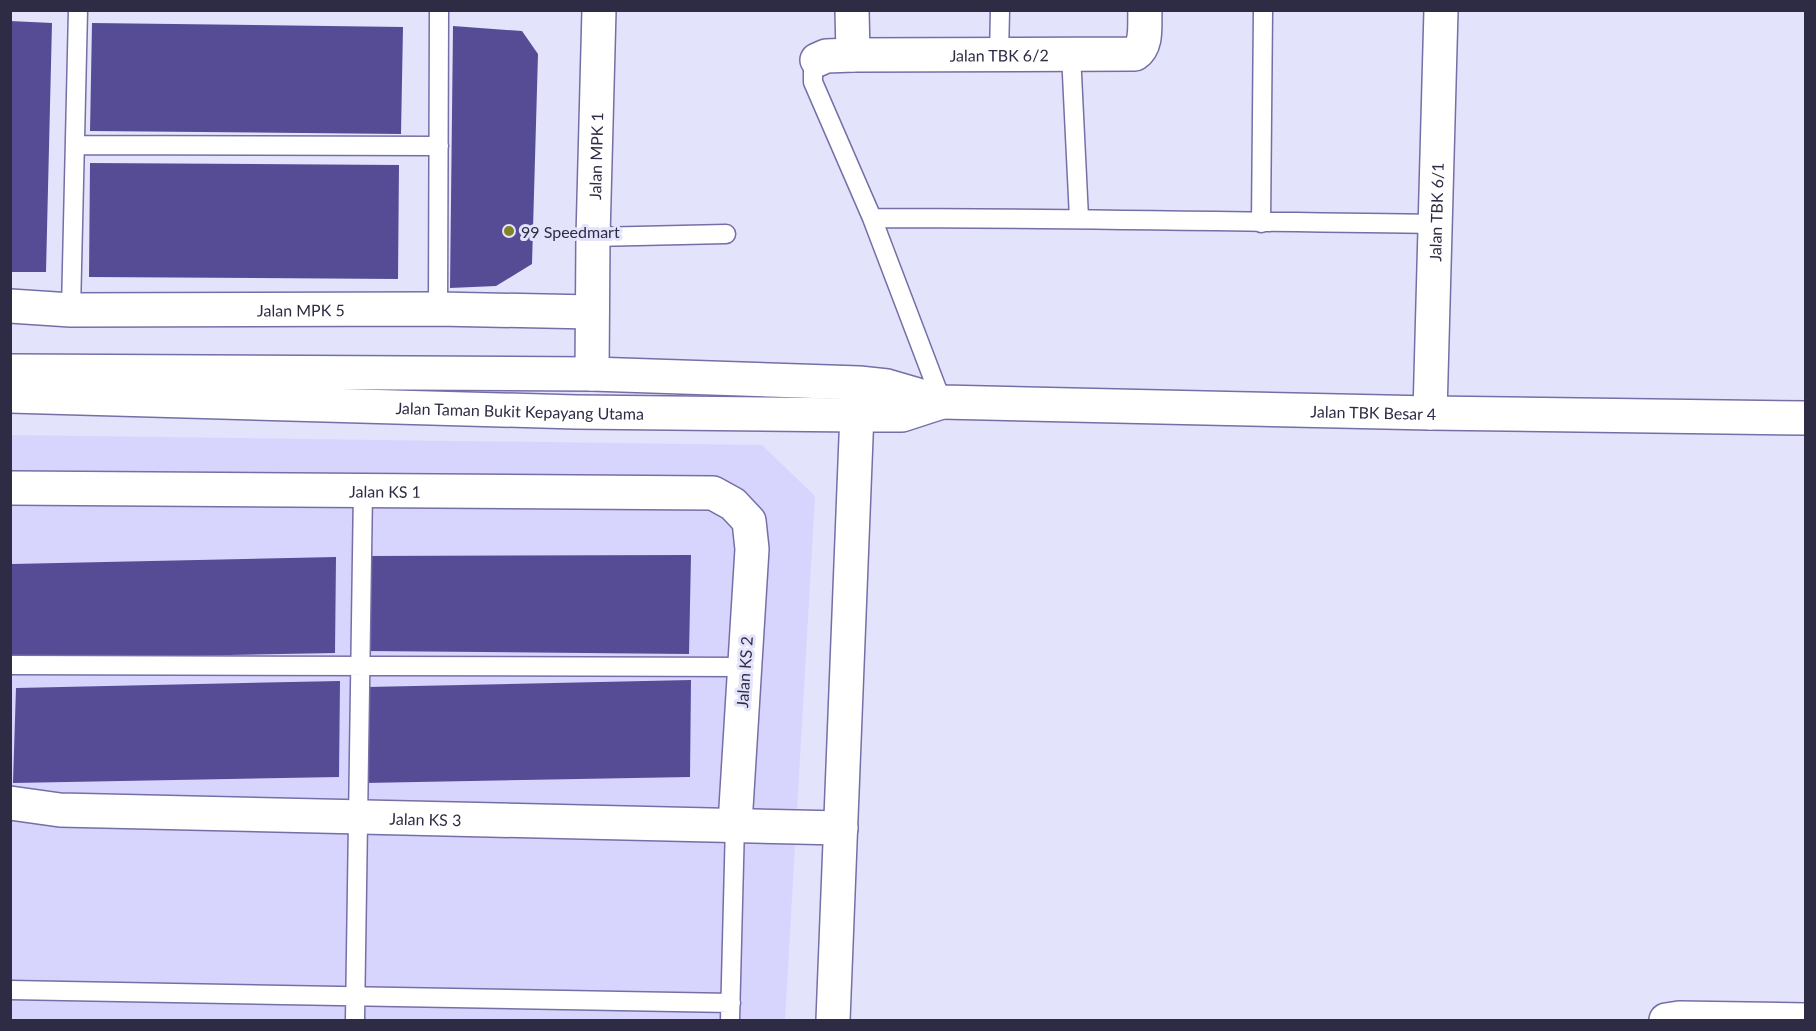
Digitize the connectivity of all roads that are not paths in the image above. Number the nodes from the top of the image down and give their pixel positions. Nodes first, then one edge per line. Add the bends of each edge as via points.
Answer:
1 (78, 10) edge
2 (439, 10) edge
3 (598, 10) edge
4 (852, 10) edge
5 (1000, 10) edge
6 (1145, 10) edge
7 (1263, 10) edge
8 (1441, 10) edge
9 (1071, 54) junction
10 (853, 55) junction
11 (999, 55) junction
12 (817, 60) joint
13 (75, 145) junction
14 (439, 146) junction
15 (872, 218) junction
16 (1079, 218) junction
17 (1261, 223) junction
18 (1436, 224) junction
19 (726, 234) dead end
20 (593, 237) junction
21 (10, 306) edge
22 (438, 309) junction
23 (71, 310) junction
24 (592, 312) junction
25 (10, 371) edge
26 (592, 374) junction
27 (10, 396) edge
28 (858, 399) junction
29 (942, 402) junction
30 (1430, 413) junction
31 (1806, 418) edge
32 (10, 488) edge
33 (363, 490) junction
34 (749, 521) joint
35 (10, 665) edge
36 (360, 666) junction
37 (745, 667) junction
38 (10, 803) edge
39 (358, 816) junction
40 (735, 824) junction
41 (841, 828) junction
42 (10, 990) edge
43 (355, 996) junction
44 (731, 1012) edge
45 (355, 1020) edge
46 (833, 1020) edge
47 (1666, 1020) edge
48 (1806, 1020) edge

1 - 13 lane
2 - 14 lane
3 - 20 street, Jalan MPK 1
4 - 10 street
5 - 11 lane
6 - 9 street, Jalan TBK 6/2 via 1144,43 1136,54
7 - 17 lane
8 - 18 street, Jalan TBK 6/1
9 - 11 street, Jalan TBK 6/2
9 - 16 lane
10 - 11 street, Jalan TBK 6/2
10 - 12 street, Jalan TBK 6/2
12 - 15 lane via 813,82
13 - 14 lane
13 - 23 lane
14 - 22 lane
15 - 16 lane
15 - 29 lane
16 - 17 lane
17 - 18 lane
18 - 30 street, Jalan TBK 6/1
19 - 20 lane
20 - 24 street, Jalan MPK 1
21 - 23 street, Jalan MPK 5
22 - 23 street, Jalan MPK 5
22 - 24 street, Jalan MPK 5
24 - 26 street, Jalan MPK 1
25 - 26 street
26 - 28 street
27 - 28 street, Jalan Taman Bukit Kepayang Utama via 576,412
28 - 29 street, Jalan Taman Bukit Kepayang Utama via 902,415
28 - 41 street
29 - 30 street, Jalan TBK Besar 4
30 - 31 street, Jalan TBK Besar 4
32 - 33 street, Jalan KS 1
33 - 34 street, Jalan KS 1 via 713,493 733,504
33 - 36 lane
34 - 37 street, Jalan KS 2 via 752,549
35 - 36 lane
36 - 37 lane
36 - 39 lane
37 - 40 street, Jalan KS 2
38 - 39 street, Jalan KS 3 via 60,810
39 - 40 street, Jalan KS 3
39 - 43 lane
40 - 41 street, Jalan KS 3
40 - 44 lane
41 - 46 street
42 - 43 lane
43 - 44 lane
43 - 45 lane
47 - 48 street

